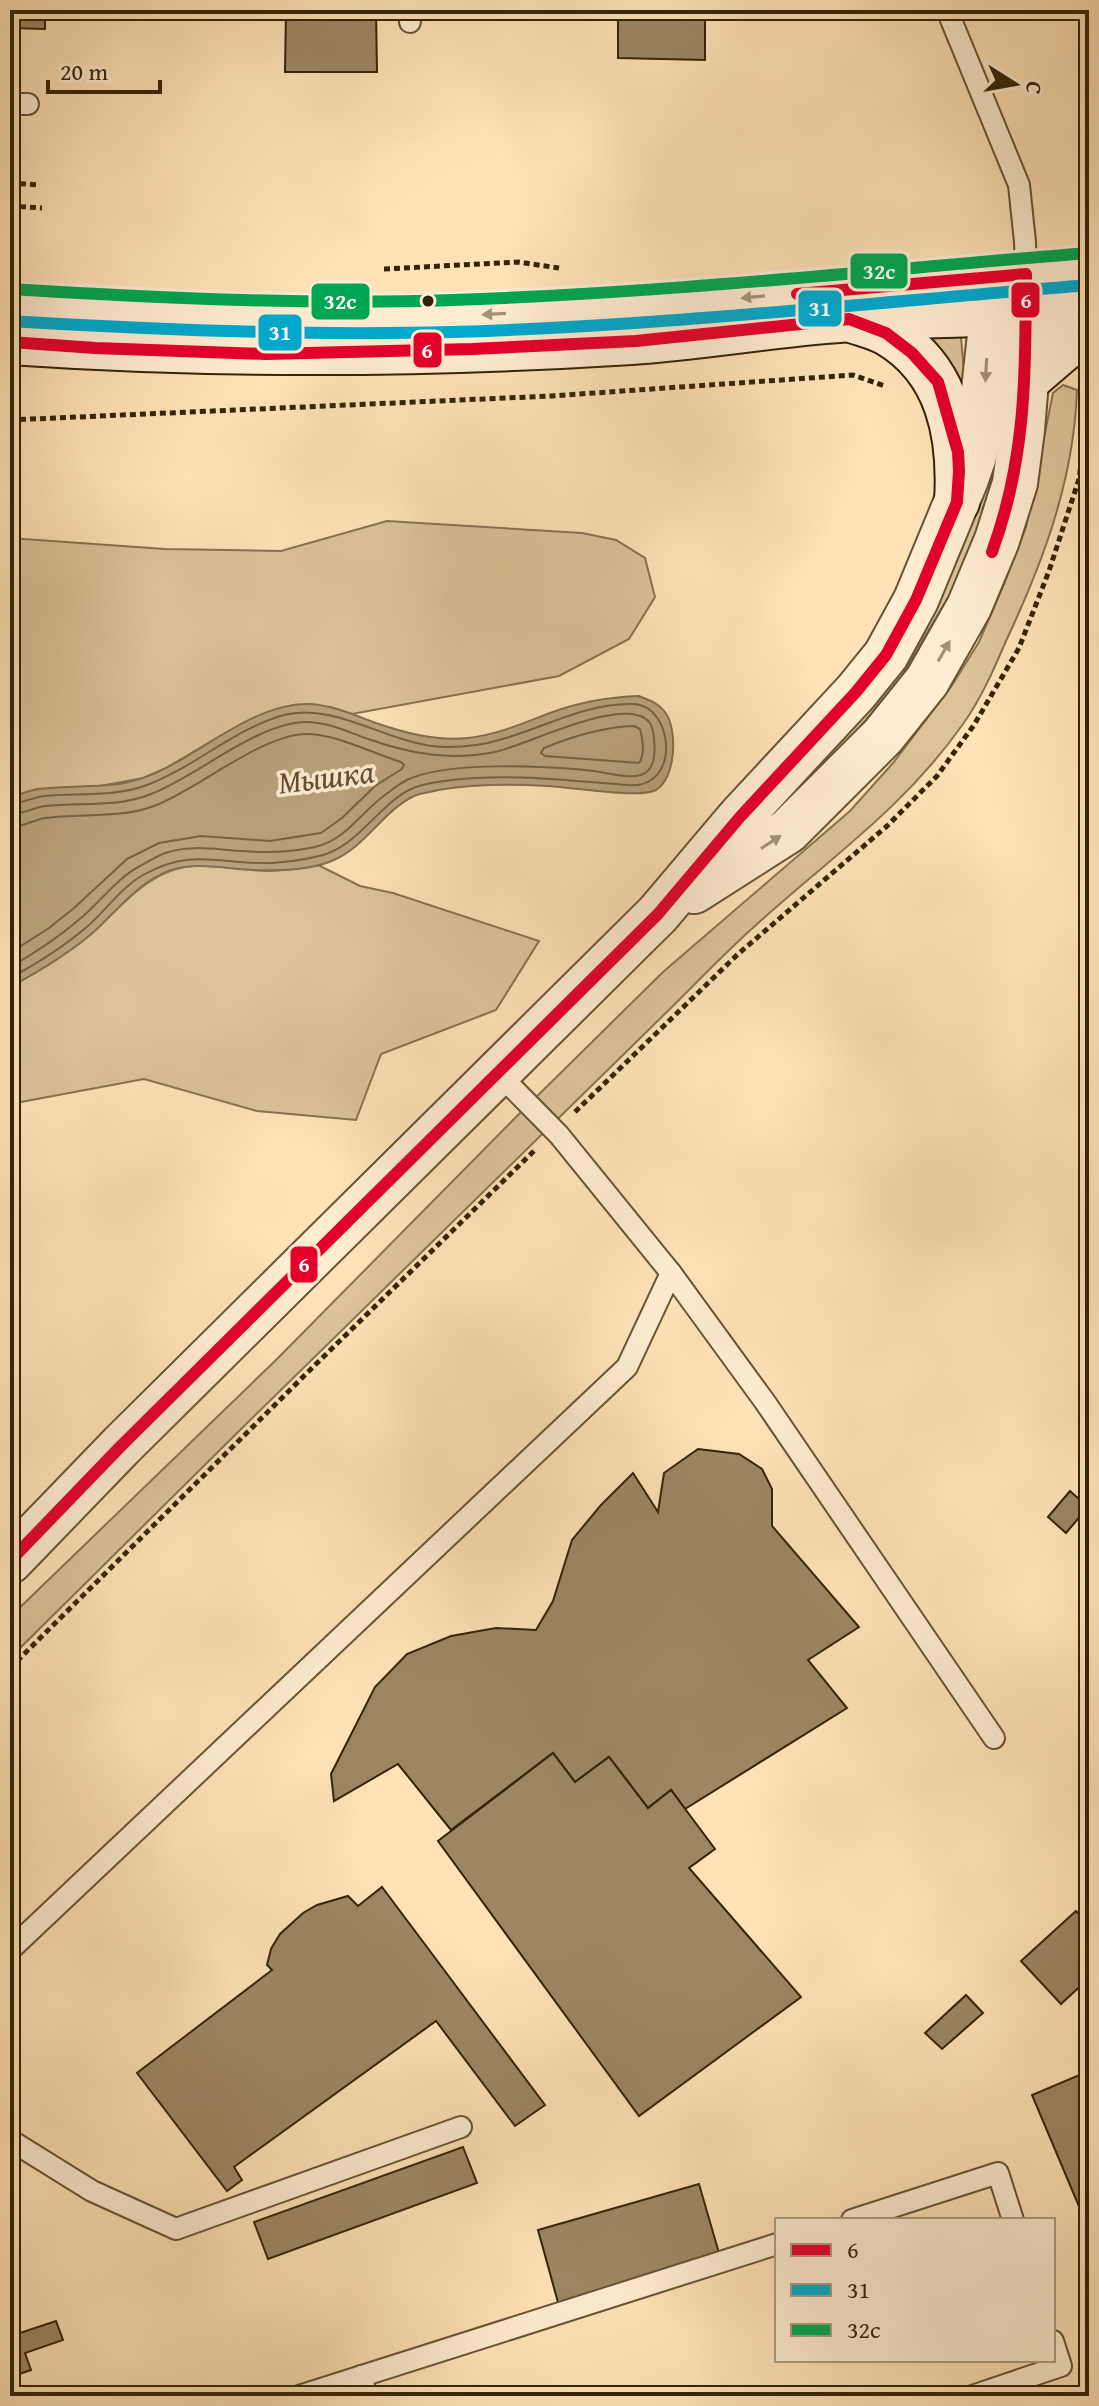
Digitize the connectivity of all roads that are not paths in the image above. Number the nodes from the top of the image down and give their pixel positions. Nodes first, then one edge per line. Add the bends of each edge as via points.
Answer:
1 (947, 10) edge
2 (1089, 269) edge
3 (1017, 301) junction
4 (10, 305) edge
5 (1089, 311) edge
6 (849, 319) junction
7 (1089, 330) edge
8 (10, 342) edge
9 (1026, 381) junction
10 (957, 502) junction
11 (658, 914) junction
12 (498, 1073) junction
13 (671, 1273) junction
14 (10, 1561) edge
15 (994, 1738) dead end
16 (10, 1950) edge
17 (461, 2127) dead end
18 (10, 2140) edge
19 (858, 2218) edge
20 (1012, 2218) edge
21 (775, 2245) edge
22 (1055, 2347) edge
23 (364, 2386) edge
24 (299, 2396) edge
25 (972, 2396) edge

1 - 3 lane via 1019,185 1025,242
2 - 3 main road
3 -> 4 main road via 707,301 311,318
3 - 5 main road
3 - 6 main road
3 - 9 main road
3 -> 10 main road via 990,335 980,426
6 - 8 main road via 636,341 472,349 266,354
6 - 10 main road via 886,333 938,382 958,452
7 - 9 main road
11 -> 9 main road via 788,831 883,736 927,681 969,607 997,540 1015,483
10 - 11 main road via 916,600 886,655
11 - 12 main road
12 - 13 lane via 555,1131
12 - 14 main road
13 - 15 lane
13 - 16 lane via 627,1367
17 - 18 lane via 176,2229 92,2191
19 - 20 lane via 998,2173
21 - 23 lane
22 - 25 lane via 1061,2366
23 - 24 lane

